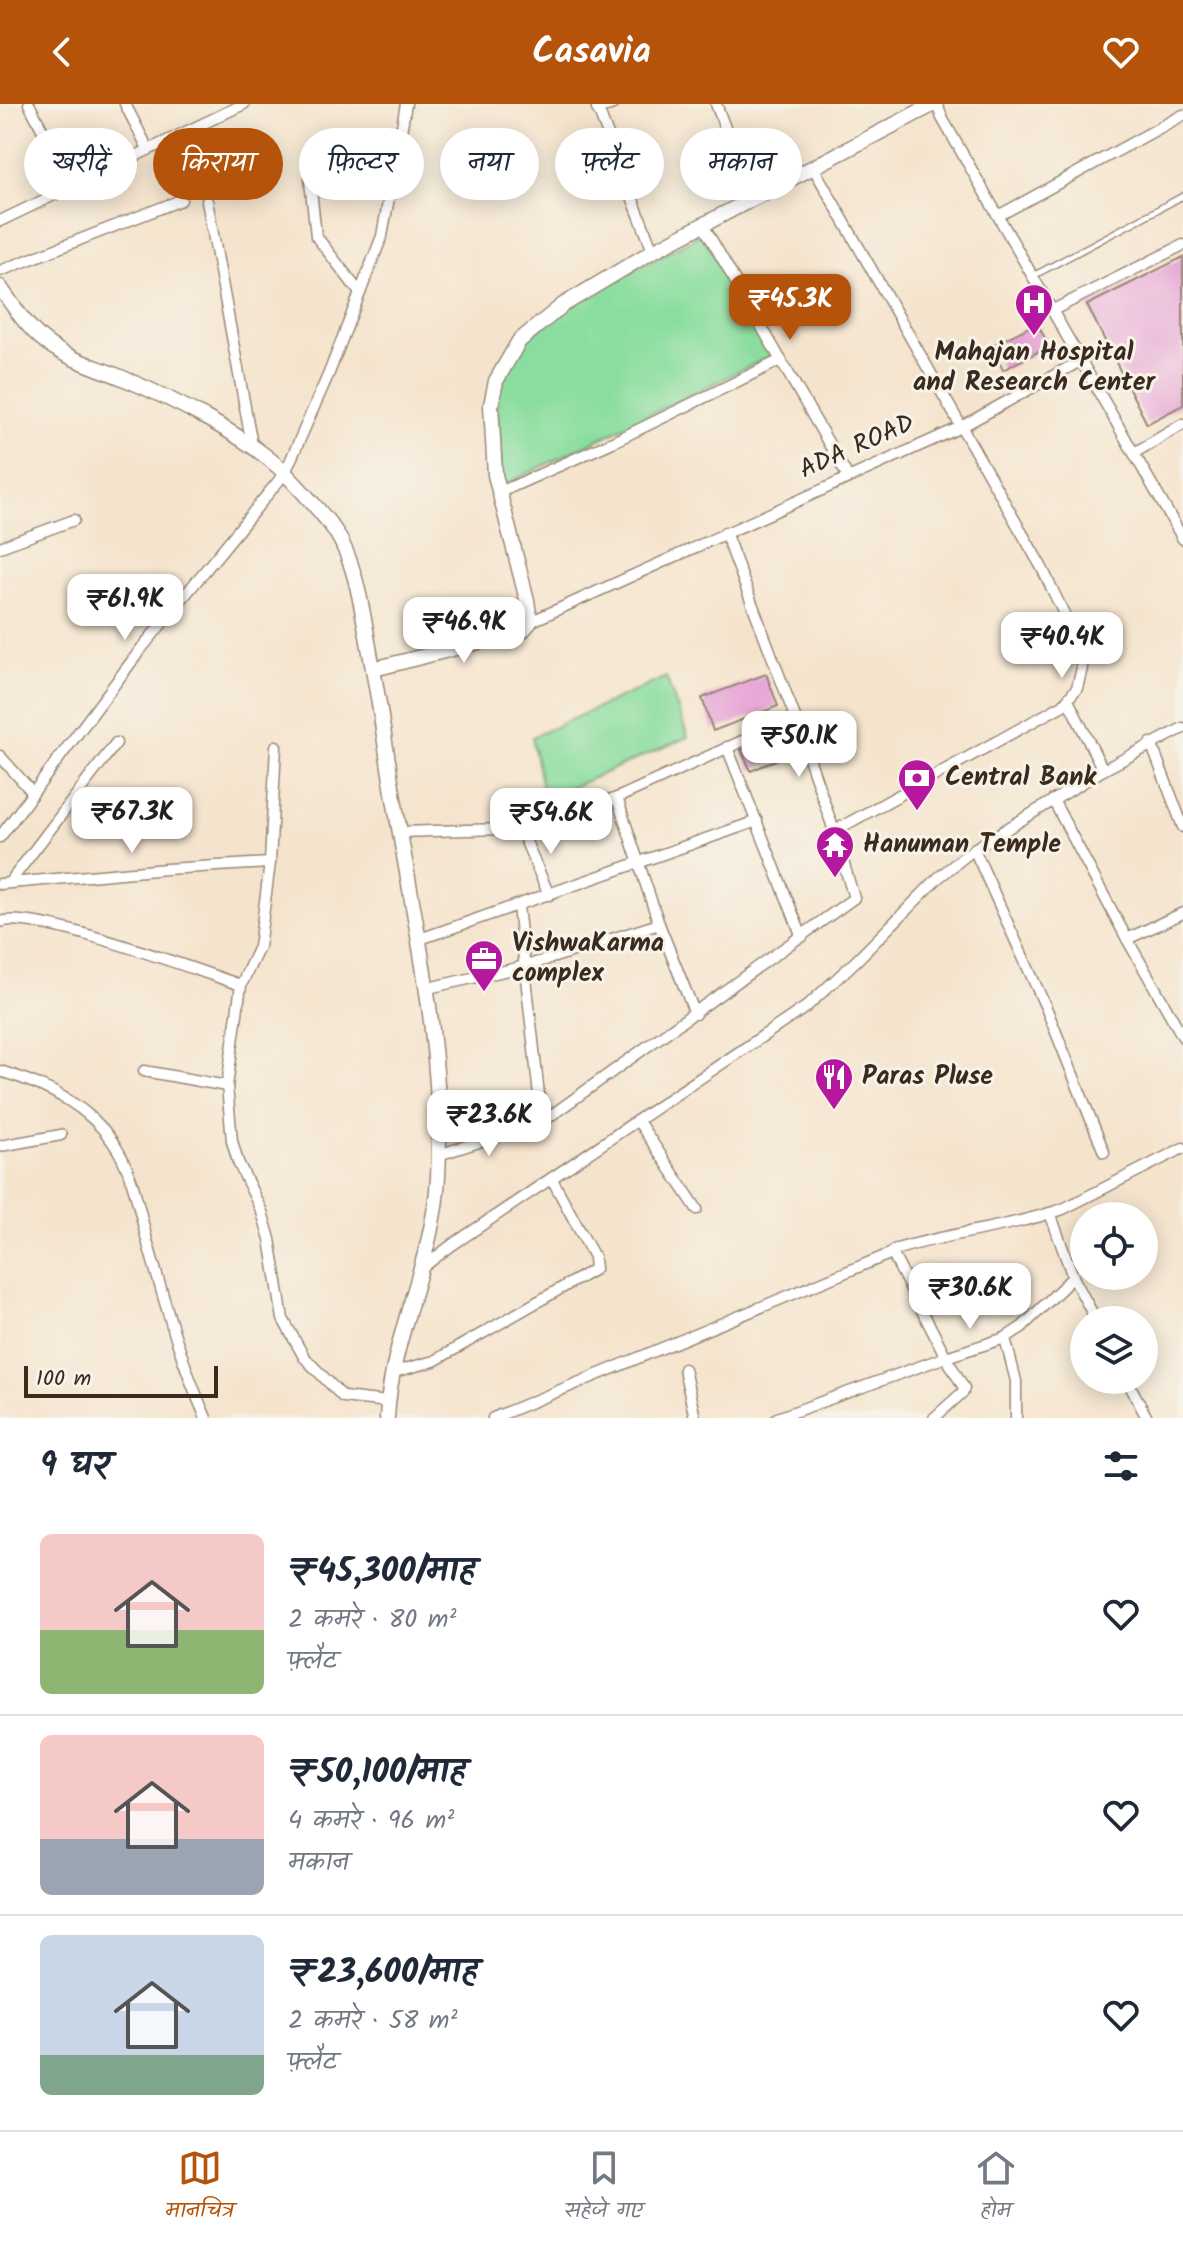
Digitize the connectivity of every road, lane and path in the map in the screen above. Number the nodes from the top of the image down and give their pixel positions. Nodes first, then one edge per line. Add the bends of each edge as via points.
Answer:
1 (29, 104) edge
2 (125, 104) edge
3 (244, 104) edge
4 (406, 104) edge
5 (613, 104) edge
6 (716, 104) edge
7 (930, 105) edge
8 (596, 106) edge
9 (1183, 115) edge
10 (41, 128) edge
11 (402, 128) edge
12 (725, 128) edge
13 (148, 149) junction
14 (137, 154) edge
15 (813, 167) junction
16 (1183, 196) edge
17 (41, 200) edge
18 (181, 200) dead end
19 (311, 200) edge
20 (389, 200) edge
21 (207, 201) dead end
22 (998, 216) junction
23 (0, 221) edge
24 (703, 225) junction
25 (1183, 245) edge
26 (653, 251) junction
27 (0, 271) edge
28 (1033, 276) junction
29 (0, 287) edge
30 (360, 293) junction
31 (1053, 310) junction
32 (781, 360) junction
33 (1082, 360) junction
34 (1183, 424) edge
35 (961, 427) junction
36 (252, 445) junction
37 (1134, 453) junction
38 (285, 473) junction
39 (848, 477) junction
40 (500, 492) junction
41 (74, 520) dead end
42 (725, 532) junction
43 (1183, 539) edge
44 (0, 547) edge
45 (530, 622) junction
46 (374, 669) junction
47 (1068, 700) junction
48 (795, 717) junction
49 (1183, 728) edge
50 (116, 743) dead end
51 (1151, 743) junction
52 (276, 746) dead end
53 (727, 747) junction
54 (0, 756) edge
55 (1103, 770) junction
56 (33, 793) junction
57 (617, 798) junction
58 (1053, 800) junction
59 (757, 821) junction
60 (1183, 827) edge
61 (521, 830) junction
62 (834, 831) junction
63 (399, 832) junction
64 (0, 837) edge
65 (974, 849) junction
66 (270, 863) junction
67 (637, 863) junction
68 (5, 883) edge
69 (549, 895) junction
70 (518, 906) junction
71 (1183, 913) edge
72 (0, 922) edge
73 (659, 924) junction
74 (802, 937) junction
75 (420, 939) junction
76 (1127, 939) junction
77 (526, 966) junction
78 (241, 985) junction
79 (428, 988) junction
80 (695, 1014) junction
81 (1183, 1037) edge
82 (0, 1071) edge
83 (144, 1071) dead end
84 (227, 1086) junction
85 (638, 1121) junction
86 (542, 1122) junction
87 (61, 1135) dead end
88 (0, 1146) edge
89 (1183, 1148) edge
90 (1104, 1152) dead end
91 (438, 1155) junction
92 (552, 1179) junction
93 (697, 1209) dead end
94 (1053, 1223) junction
95 (896, 1259) junction
96 (423, 1267) junction
97 (1070, 1269) edge
98 (1070, 1280) edge
99 (1005, 1338) junction
100 (946, 1357) junction
101 (684, 1369) dead end
102 (394, 1372) junction
103 (1134, 1394) edge
104 (388, 1402) junction
105 (789, 1416) edge
106 (206, 1418) edge
107 (387, 1418) edge
108 (493, 1418) edge
109 (695, 1418) edge
110 (777, 1418) edge
111 (934, 1418) edge
112 (1016, 1418) edge
113 (1147, 1418) edge

1 - 10 street
2 - 13 street
3 - 13 street
4 - 11 street
5 - 8 street
6 - 12 street
7 - 15 main road
7 - 22 street
8 - 26 street
9 - 22 street
13 - 14 street
15 - 24 main road
15 - 35 street
16 - 28 lane
17 - 23 street
18 - 27 street
19 - 30 street via 316,236
20 - 30 street via 382,236
21 - 36 street
22 - 28 street
24 - 26 main road
24 - 32 street
25 - 31 street
26 - 40 main road via 563,305 511,352 491,395
28 - 31 street
29 - 36 main road via 23,320 76,361 141,386
30 - 38 street
31 - 33 street
32 - 39 street
32 - 40 street
33 - 35 street, ADA ROAD
33 - 37 street
34 - 37 street
35 - 39 street, ADA ROAD
35 - 47 street via 1042,568 1077,641 1082,668
36 - 38 main road
37 - 43 street
38 - 46 main road via 337,534 359,593
38 - 56 street via 166,617
39 - 42 street, ADA ROAD
40 - 45 main road
41 - 44 street
42 - 45 street, ADA ROAD
42 - 48 street
45 - 46 main road, ADA ROAD via 522,631
46 - 63 main road
47 - 55 street
47 - 62 street
48 - 53 street
48 - 62 street
49 - 51 street
50 - 68 street
51 - 55 street
51 - 60 street
52 - 66 street
53 - 57 street
53 - 59 street
54 - 56 street
55 - 58 street
56 - 64 street
57 - 61 street
57 - 67 street
58 - 65 street
58 - 76 street
59 - 67 street
59 - 74 street
61 - 63 street
61 - 69 street
62 - 74 street via 854,898
63 - 75 main road
65 - 85 street via 806,1007
65 - 90 street
66 - 68 street
66 - 78 street via 259,947
67 - 69 street
67 - 73 street
69 - 70 street
70 - 75 street
70 - 77 street
71 - 76 street
72 - 78 street via 20,920 97,938
73 - 77 street
73 - 80 street
74 - 80 street
75 - 79 main road
76 - 81 street
77 - 79 street
77 - 86 street
78 - 84 street
79 - 91 main road via 439,1104
80 - 86 street
82 - 106 street via 59,1095 113,1141 129,1173 170,1321
83 - 84 street
84 - 104 street via 233,1146 270,1239 283,1319 304,1357 339,1394
85 - 92 street
85 - 93 street
86 - 91 street
87 - 88 street
89 - 94 street
91 - 96 main road
92 - 96 street
92 - 102 street via 594,1257 595,1269 434,1361
94 - 95 street via 931,1239
94 - 97 street
95 - 100 street
95 - 108 street
96 - 102 main road
98 - 99 street
99 - 100 street
99 - 112 street via 1016,1381
100 - 105 street
100 - 111 street via 964,1388
101 - 109 street
102 - 104 main road
103 - 113 street
104 - 107 main road
105 - 110 street

